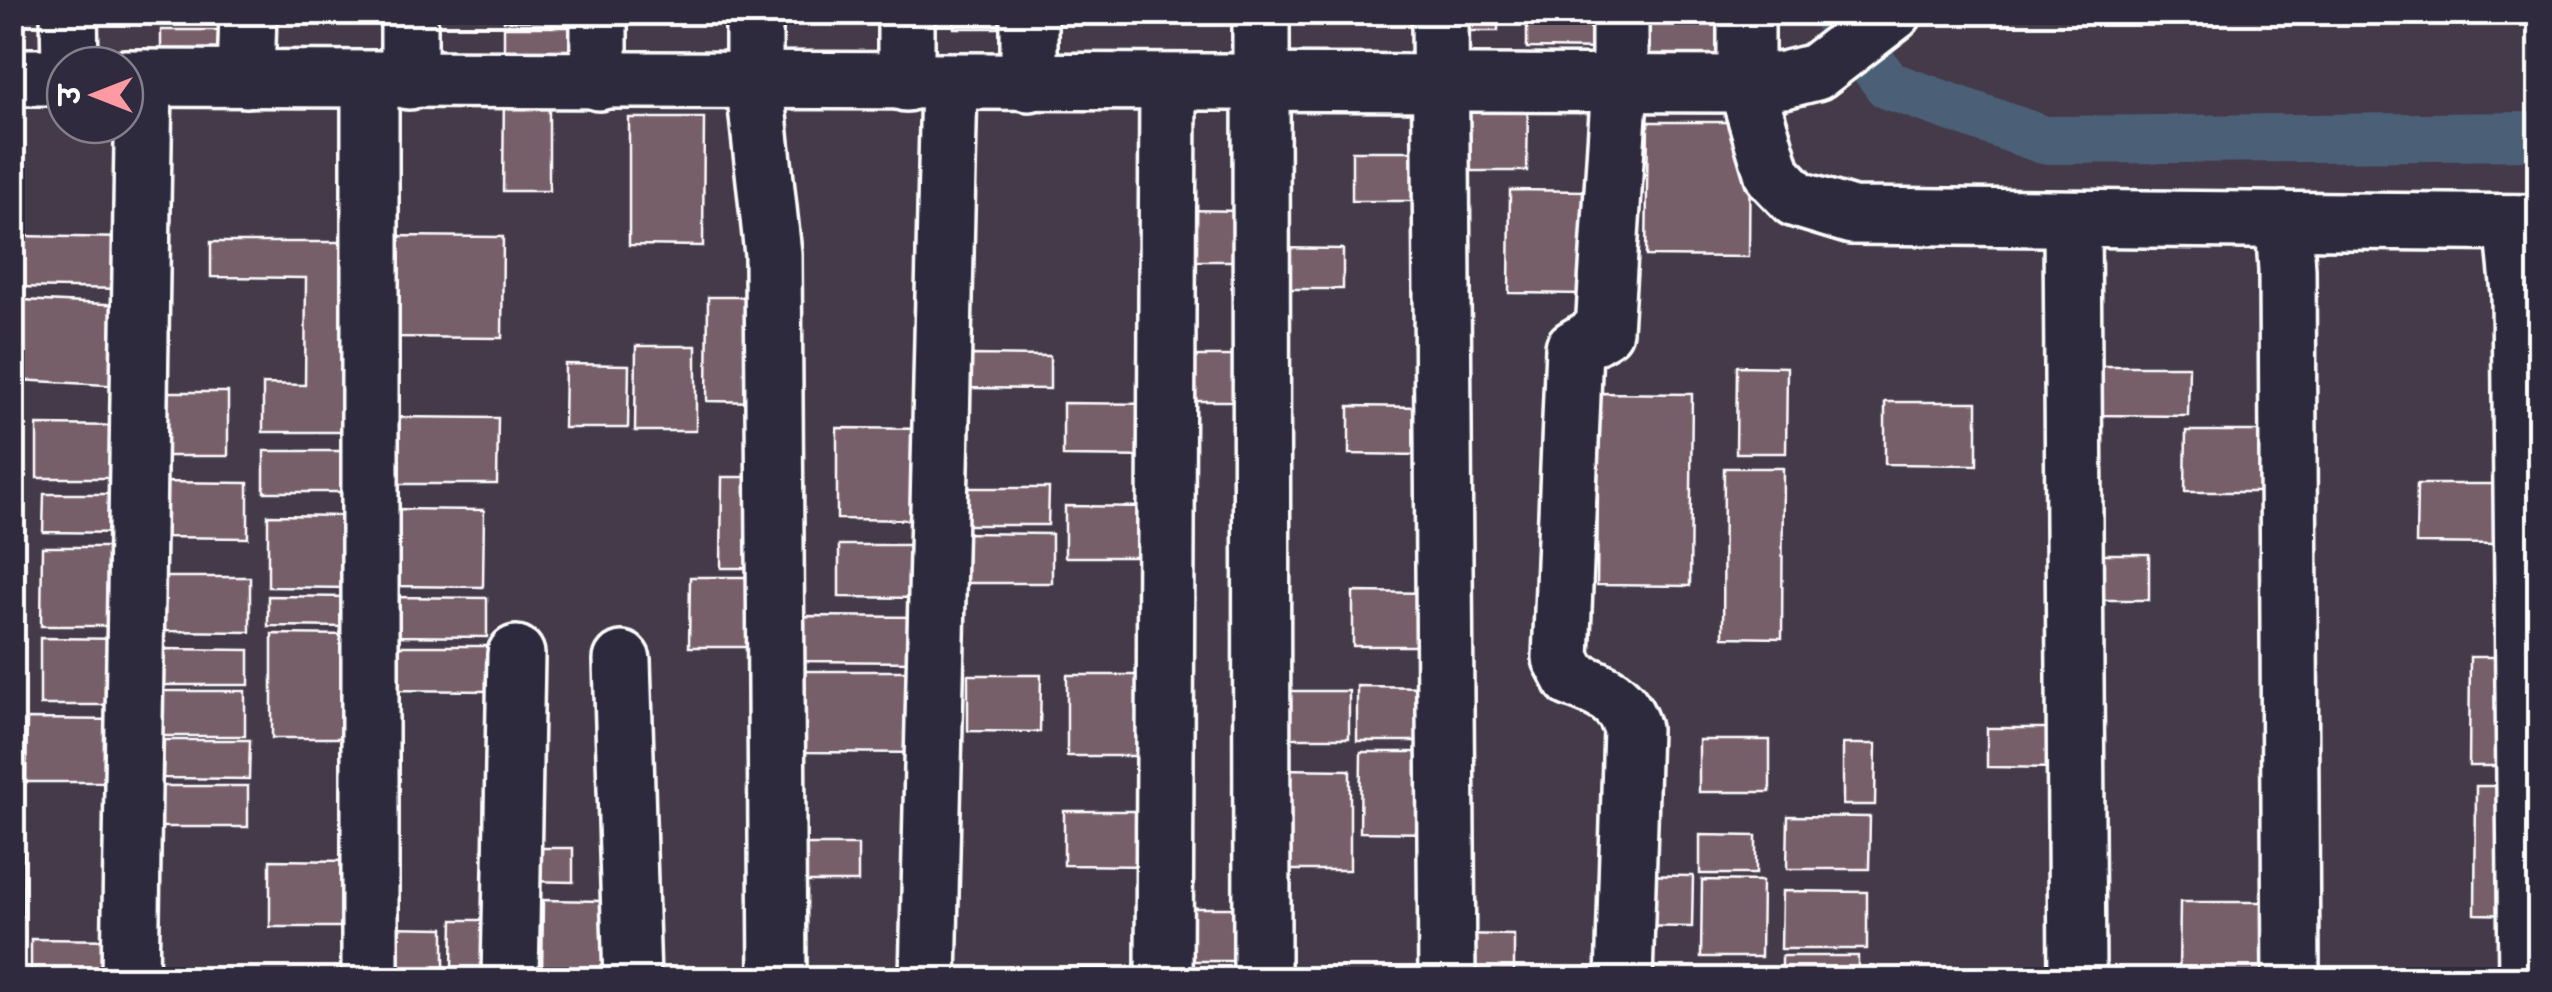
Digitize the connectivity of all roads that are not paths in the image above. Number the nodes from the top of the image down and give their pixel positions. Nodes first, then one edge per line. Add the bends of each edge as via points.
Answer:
1 (69, 12) edge
2 (248, 12) edge
3 (409, 12) edge
4 (599, 12) edge
5 (754, 12) edge
6 (906, 12) edge
7 (1029, 12) edge
8 (1261, 12) edge
9 (1440, 12) edge
10 (1620, 12) edge
11 (1746, 12) edge
12 (1890, 15) edge
13 (70, 45) edge
14 (12, 77) edge
15 (45, 77) edge
16 (145, 78) edge
17 (246, 78) junction
18 (754, 79) junction
19 (390, 80) junction
20 (599, 82) junction
21 (928, 82) junction
22 (1029, 82) junction
23 (1168, 82) junction
24 (1262, 83) junction
25 (1441, 83) junction
26 (1620, 83) junction
27 (1746, 84) junction
28 (135, 145) edge
29 (2072, 220) junction
30 (2284, 220) junction
31 (2526, 223) edge
32 (516, 654) dead end
33 (622, 660) dead end
34 (130, 980) edge
35 (370, 980) edge
36 (510, 980) edge
37 (632, 980) edge
38 (778, 980) edge
39 (928, 980) edge
40 (1164, 980) edge
41 (1262, 980) edge
42 (1447, 980) edge
43 (1624, 980) edge
44 (2078, 980) edge
45 (2291, 980) edge
46 (2527, 980) edge

1 - 13 street
2 - 17 street
3 - 19 street
4 - 20 street
5 - 18 street
6 - 21 street
7 - 22 street
8 - 24 street
9 - 25 street
10 - 26 street
11 - 27 street
12 - 27 street via 1816,72
14 - 15 street
16 - 17 street
17 - 19 street
18 - 20 street
18 - 21 street
18 - 38 street via 773,254
19 - 20 street
19 - 35 street
21 - 22 street
21 - 39 street
22 - 23 street
23 - 24 street
23 - 40 street
24 - 25 street
24 - 41 street
25 - 26 street
25 - 42 street
26 - 27 street
26 - 43 street via 1604,330 1574,348 1562,658 1572,680 1605,691 1627,711 1632,729
27 - 29 street via 1773,175 1796,198 1852,216
28 - 34 street
29 - 30 street
29 - 44 street
30 - 31 street
30 - 45 street
31 - 46 street via 2520,292
32 - 36 street
33 - 37 street

